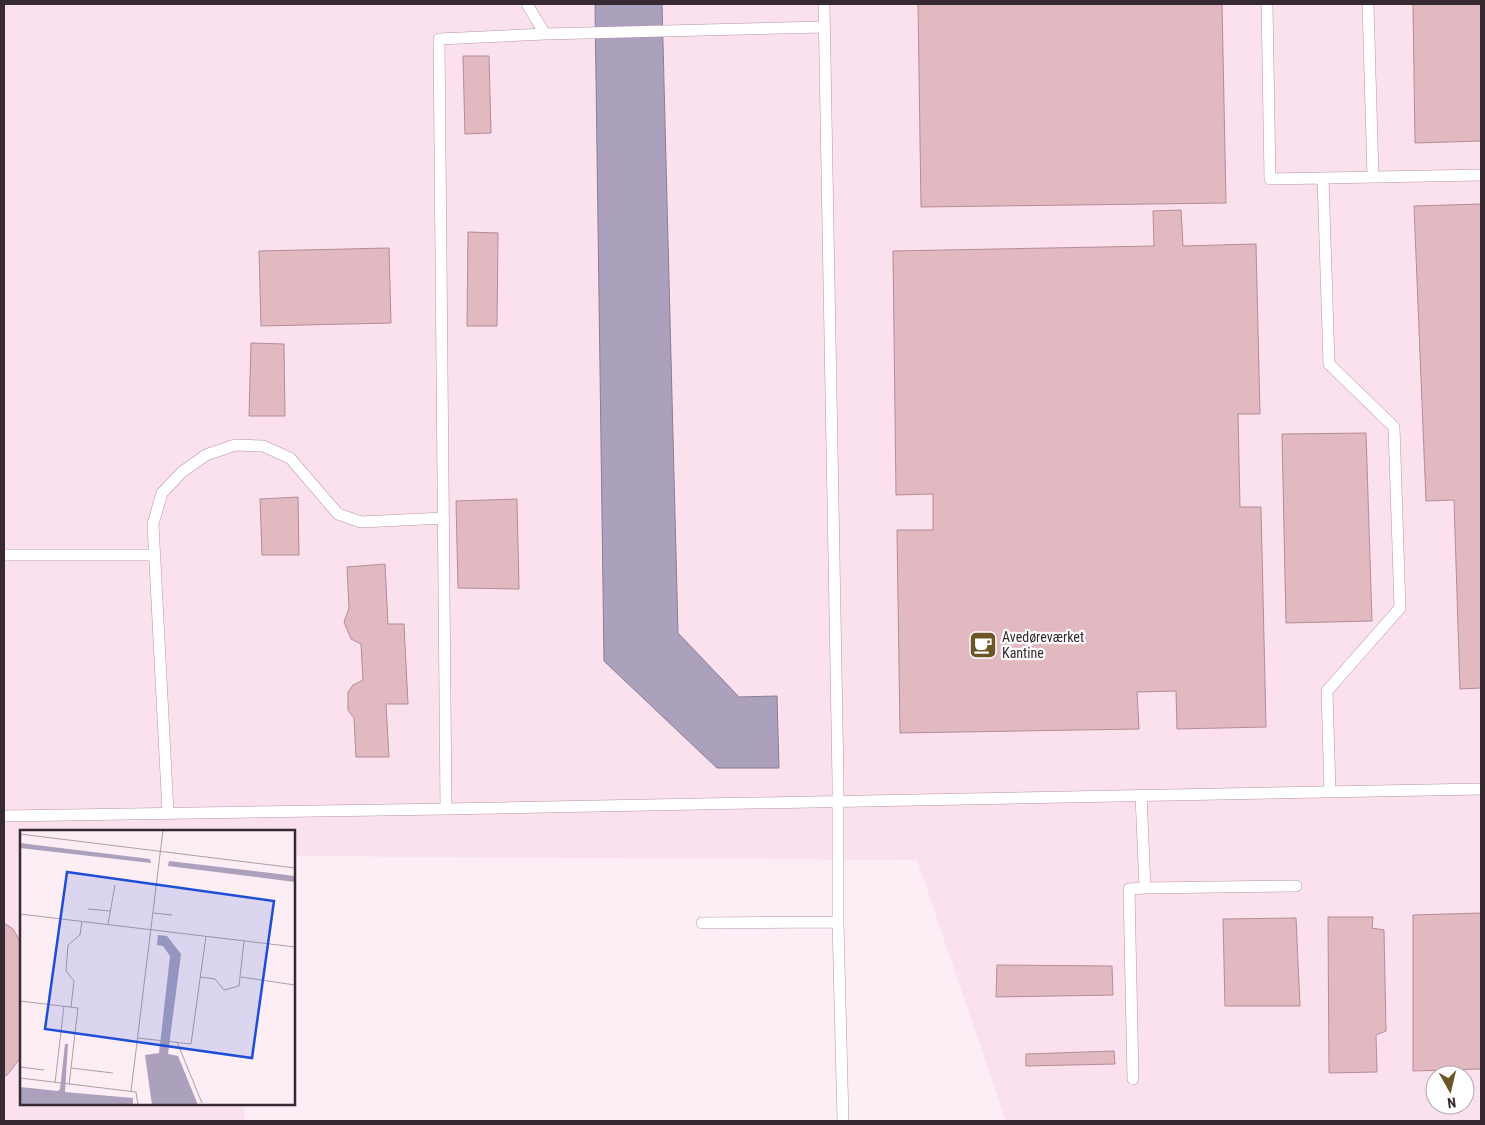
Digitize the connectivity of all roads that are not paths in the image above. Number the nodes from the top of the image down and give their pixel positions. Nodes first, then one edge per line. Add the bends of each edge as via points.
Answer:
1 (527, 4) edge
2 (824, 4) edge
3 (1267, 4) edge
4 (1368, 4) edge
5 (824, 27) junction
6 (546, 34) junction
7 (1481, 175) edge
8 (1373, 177) junction
9 (1323, 178) junction
10 (444, 518) junction
11 (4, 555) edge
12 (154, 555) junction
13 (1481, 789) edge
14 (1330, 792) junction
15 (1142, 795) junction
16 (838, 801) junction
17 (446, 809) junction
18 (168, 813) junction
19 (4, 816) edge
20 (1296, 886) dead end
21 (1145, 888) junction
22 (838, 922) junction
23 (702, 923) dead end
24 (1133, 1079) dead end
25 (843, 1121) edge

1 - 6 lane
2 - 5 lane
3 - 9 lane via 1270,179
4 - 8 lane
5 - 6 lane
5 - 16 lane
6 - 10 lane via 439,39
7 - 8 lane
8 - 9 lane
9 - 14 lane via 1329,364 1394,427 1400,608 1327,691
10 - 12 lane via 360,522 338,514 290,458 263,446 235,446 206,455 182,472 162,493 153,524
10 - 17 lane
11 - 12 lane
12 - 18 lane
13 - 14 lane
14 - 15 lane
15 - 16 lane
15 - 21 lane
16 - 17 lane
16 - 22 lane
17 - 18 lane
18 - 19 lane
20 - 21 lane
21 - 24 lane via 1130,889
22 - 23 lane
22 - 25 lane

